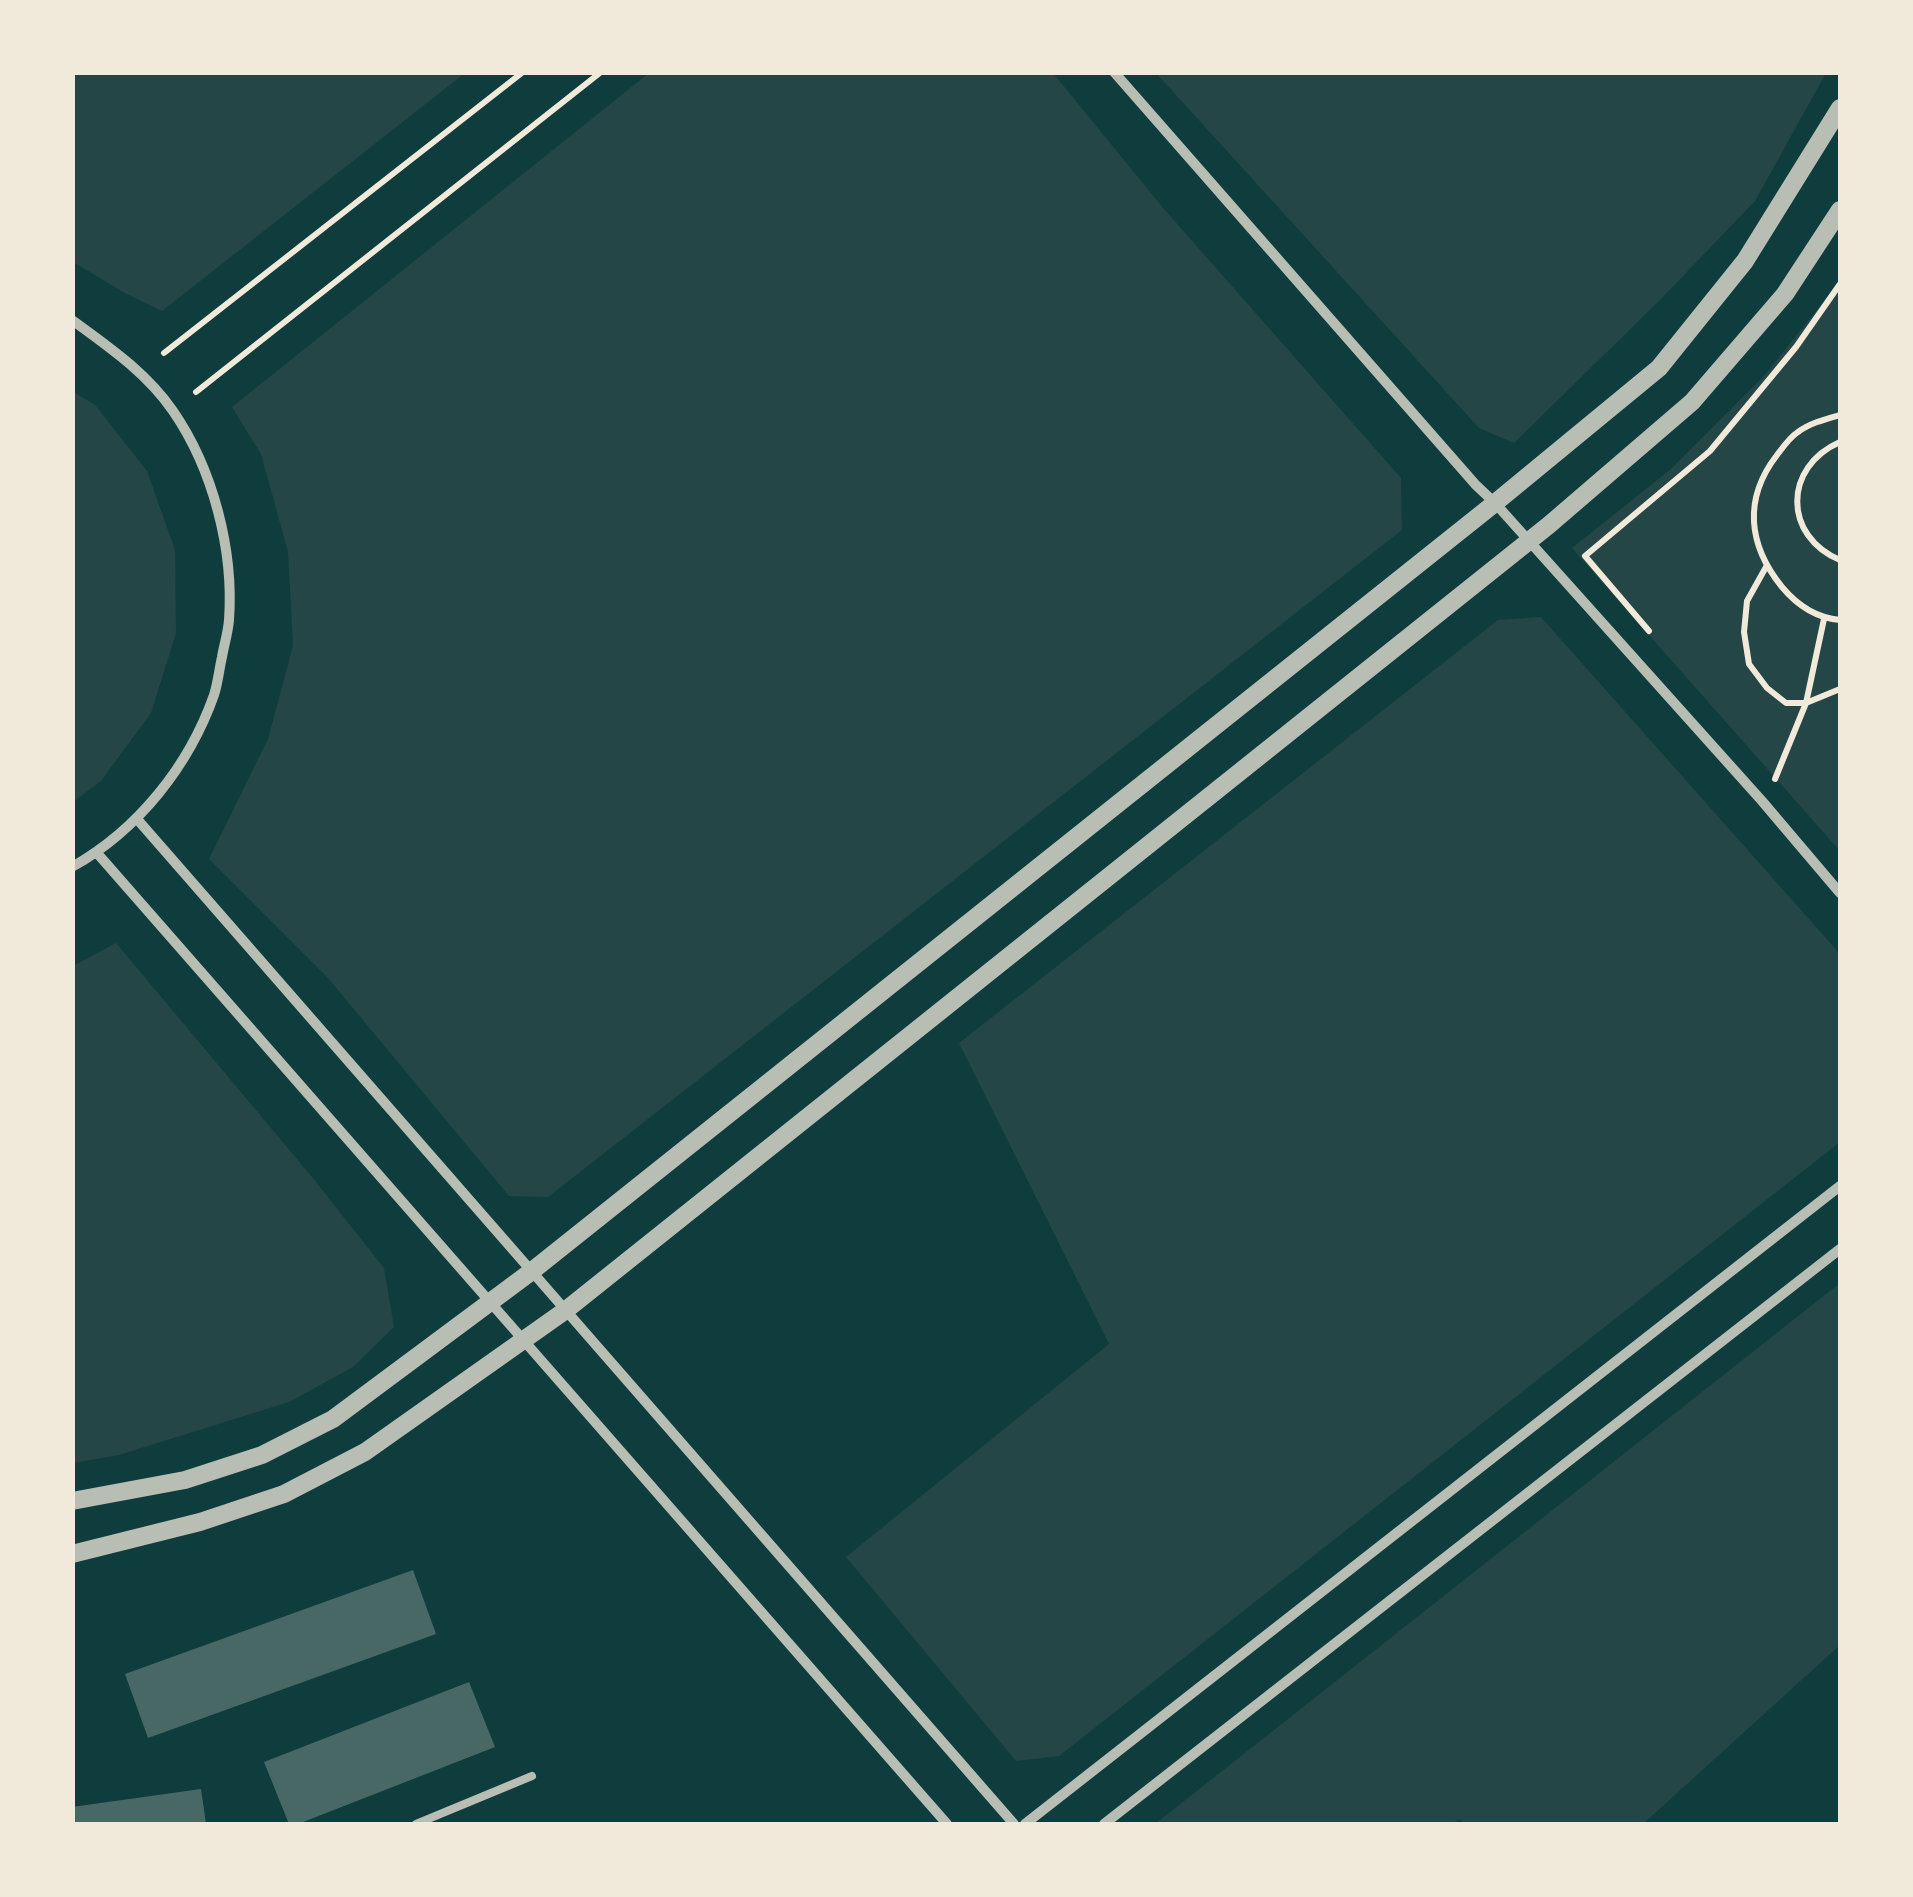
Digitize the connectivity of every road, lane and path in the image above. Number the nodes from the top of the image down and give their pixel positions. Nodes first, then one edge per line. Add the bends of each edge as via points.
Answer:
1 (522, 72) edge
2 (602, 72) edge
3 (1114, 72) edge
4 (1840, 108) edge
5 (1840, 210) edge
6 (1840, 284) edge
7 (72, 320) edge
8 (164, 353) dead end
9 (196, 392) dead end
10 (1840, 415) edge
11 (1840, 442) edge
12 (1495, 503) junction
13 (1528, 541) junction
14 (1840, 560) edge
15 (1766, 567) junction
16 (1824, 619) junction
17 (1840, 620) edge
18 (1661, 645) dead end
19 (1840, 689) edge
20 (1806, 703) junction
21 (1762, 764) dead end
22 (1775, 779) junction
23 (1762, 801) junction
24 (138, 818) junction
25 (97, 853) junction
26 (72, 867) edge
27 (1840, 893) edge
28 (1840, 1186) edge
29 (1840, 1248) edge
30 (532, 1271) junction
31 (490, 1302) junction
32 (566, 1310) junction
33 (524, 1342) junction
34 (72, 1500) edge
35 (72, 1554) edge
36 (532, 1776) dead end
37 (416, 1824) edge
38 (946, 1824) edge
39 (1014, 1824) edge
40 (1025, 1824) edge
41 (1104, 1824) edge

1 - 8 path
2 - 9 path
3 - 12 street
4 - 12 street via 1746,261 1658,368
5 - 13 street via 1785,294 1692,402
6 - 18 path via 1710,452 1585,556
7 - 24 street via 140,371 174,412 208,476 227,548 229,621 214,694 183,760
10 - 15 path via 1797,432 1767,468 1755,494 1754,531
11 - 14 path via 1817,458 1796,497 1810,539
12 - 13 street
12 - 30 street
13 - 23 street
13 - 32 street
15 - 16 path via 1792,599
15 - 20 path via 1747,601 1749,664 1786,703
16 - 17 path
16 - 20 path
19 - 20 path
20 - 22 path
21 - 22 path
22 - 23 path
23 - 27 street
24 - 25 street
24 - 30 street
25 - 26 street
25 - 31 street
28 - 40 street
29 - 41 street
30 - 31 street
30 - 32 street
31 - 33 street
31 - 34 street via 333,1419 262,1454 185,1480
32 - 33 street
32 - 39 street
33 - 35 street via 365,1452 284,1494
33 - 38 street
36 - 37 lane

